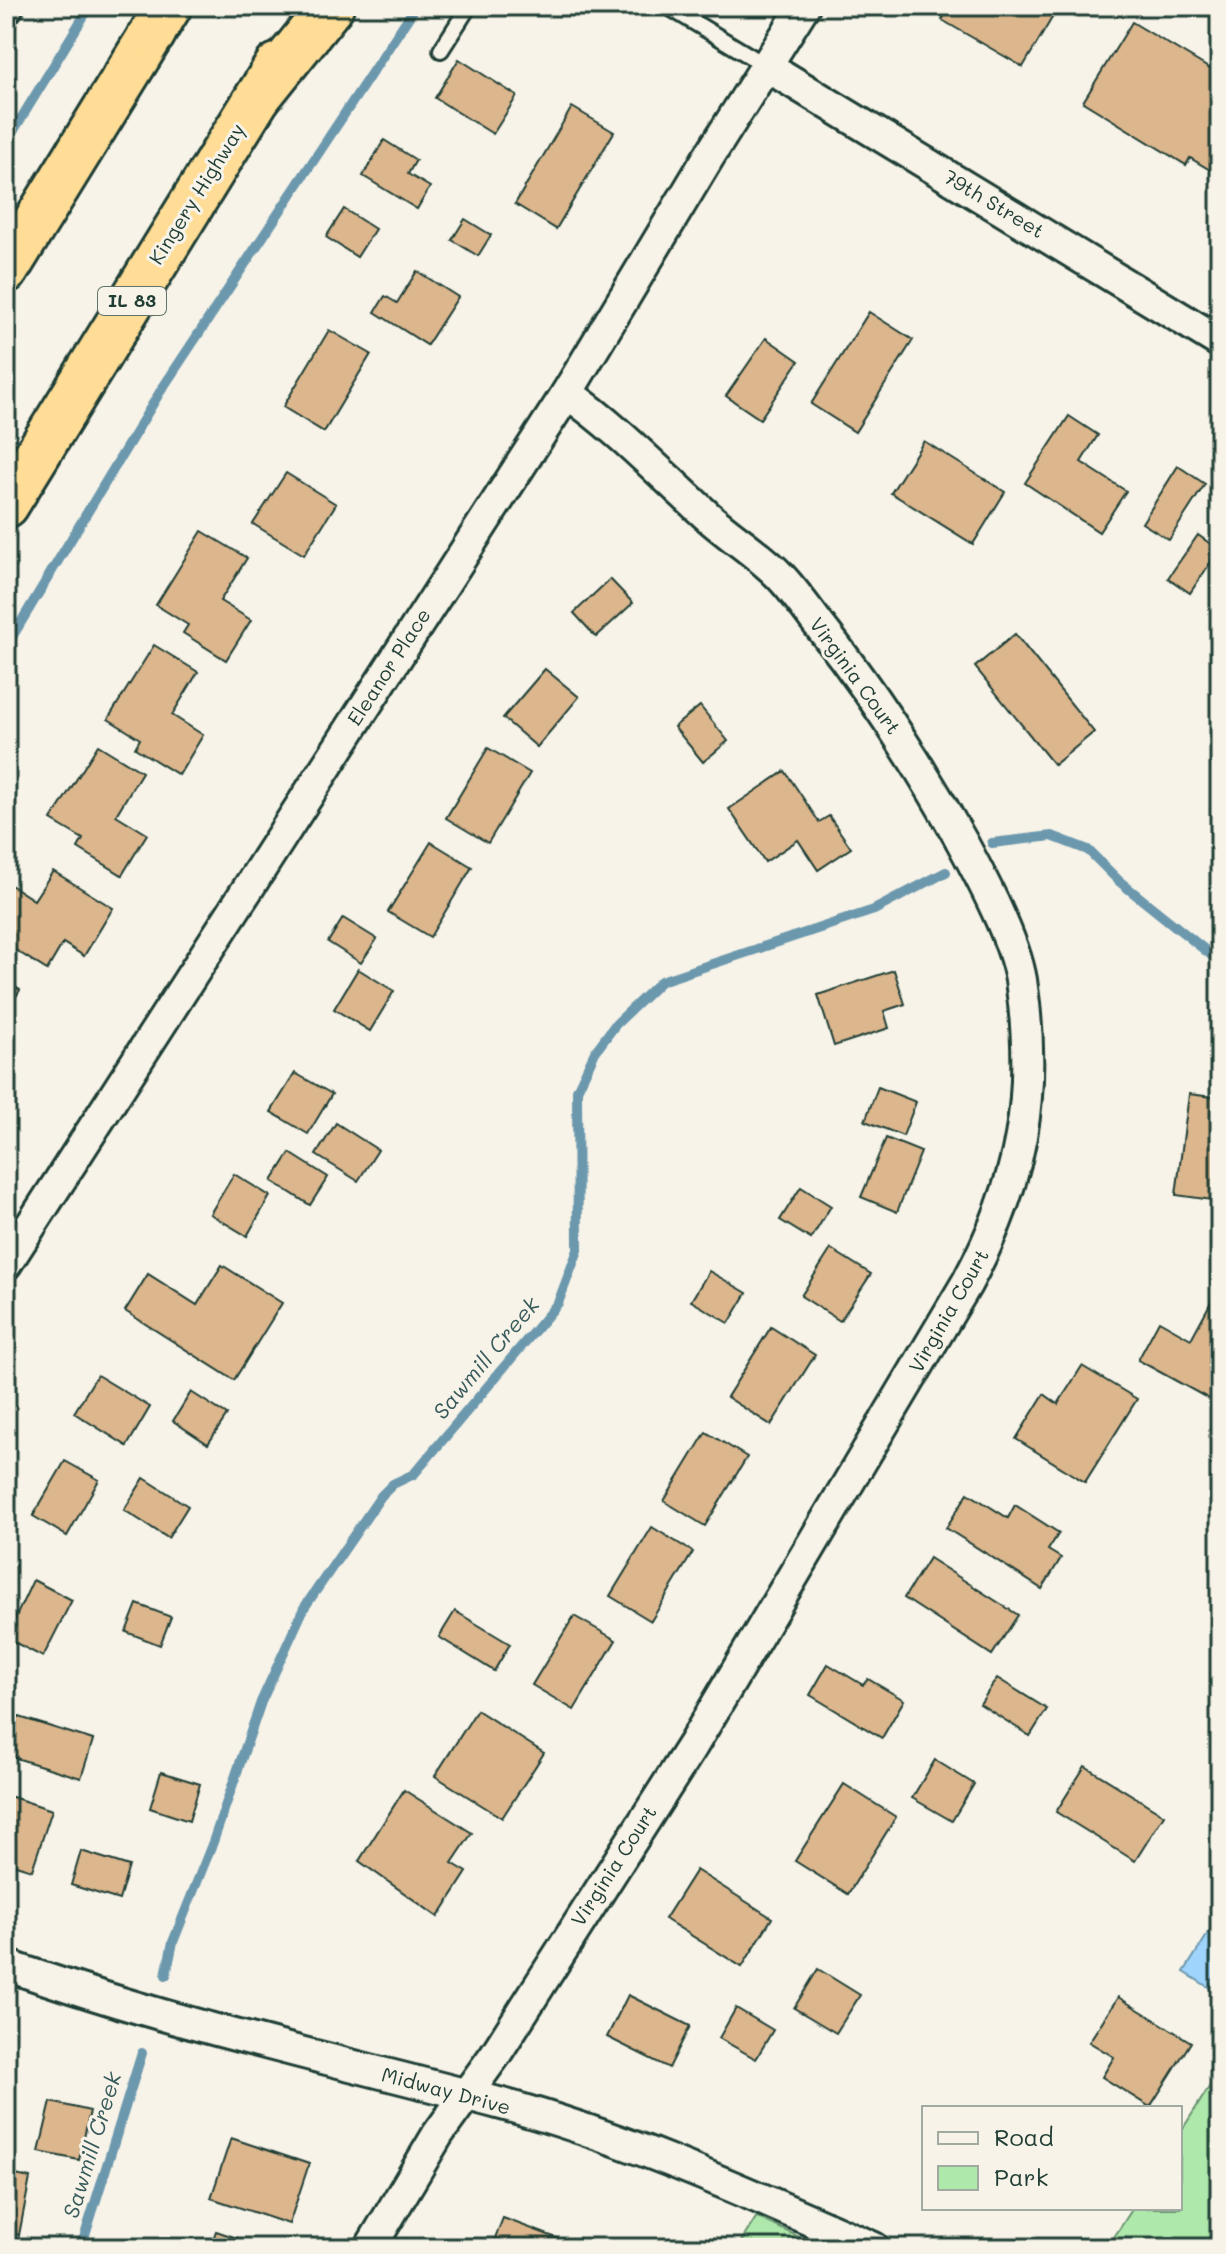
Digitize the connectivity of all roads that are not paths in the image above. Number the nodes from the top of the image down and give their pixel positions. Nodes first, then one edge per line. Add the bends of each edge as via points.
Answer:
1 (314, 6) edge
2 (331, 6) edge
3 (469, 6) edge
4 (667, 6) edge
5 (804, 6) edge
6 (162, 15) edge
7 (441, 50) dead end
8 (768, 67) junction
9 (258, 97) junction
10 (6, 270) edge
11 (1220, 342) edge
12 (567, 393) junction
13 (6, 505) edge
14 (6, 1264) edge
15 (6, 1965) edge
16 (466, 2097) junction
17 (370, 2248) edge
18 (874, 2248) edge

1 - 9 highway, Kingery Highway / IL 83
2 - 9 highway
3 - 7 lane
4 - 8 lane
5 - 8 street, Eleanor Place
6 - 10 highway
8 - 11 street, 79th Street
8 - 12 street, Eleanor Place
9 - 13 highway, Kingery Highway / IL 83
12 - 14 street, Eleanor Place
12 - 16 street, Virginia Court via 607,421 706,515 778,574 896,733 981,877 1020,977 1025,1116 1011,1185 967,1283 694,1743
15 - 16 street, Midway Drive via 156,2013
16 - 17 street, Virginia Court
16 - 18 street, Midway Drive via 663,2156

